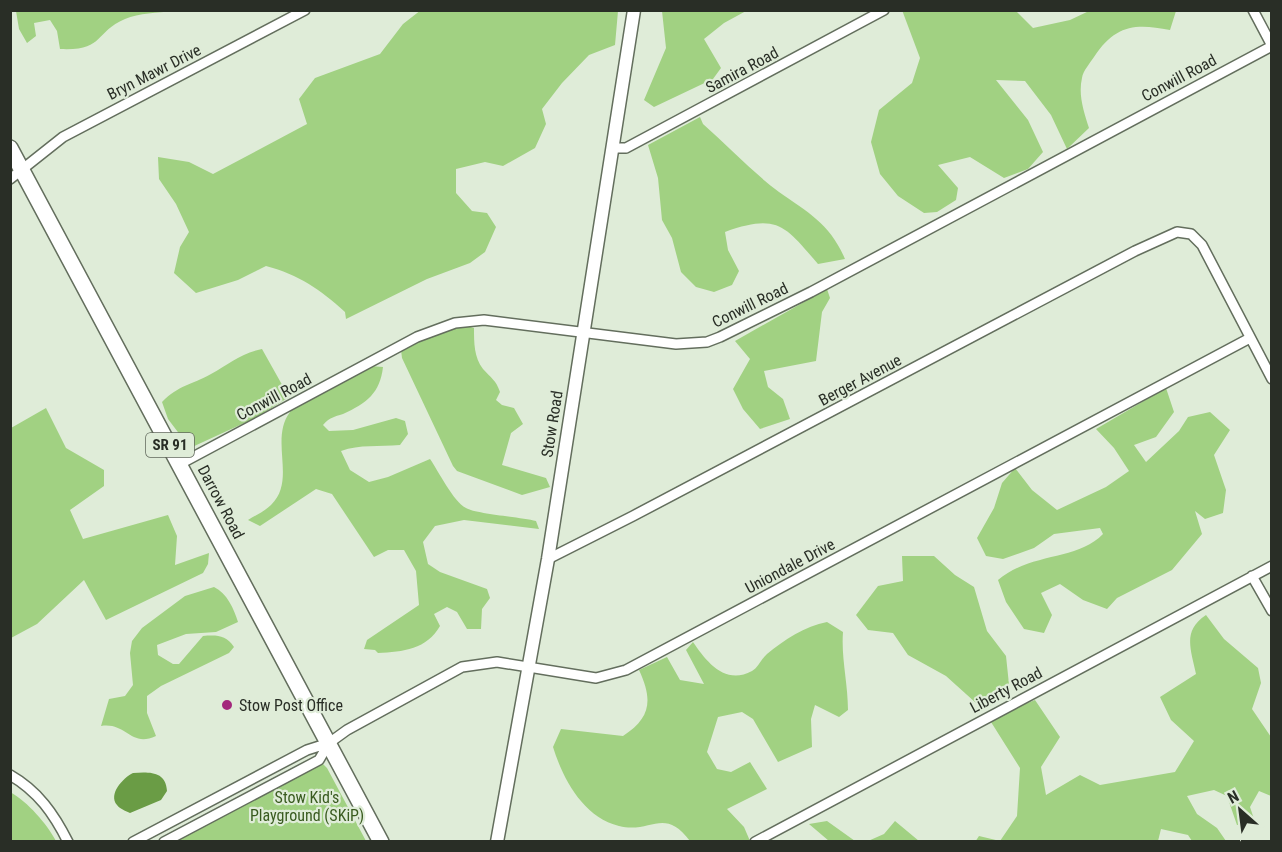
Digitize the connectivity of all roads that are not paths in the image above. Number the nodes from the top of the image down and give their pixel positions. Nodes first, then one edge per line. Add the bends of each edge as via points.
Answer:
1 (305, 10) edge
2 (634, 10) edge
3 (884, 10) edge
4 (1253, 10) edge
5 (1272, 46) edge
6 (10, 148) edge
7 (612, 148) junction
8 (16, 174) edge
9 (584, 332) junction
10 (1250, 338) junction
11 (1272, 379) edge
12 (180, 464) junction
13 (548, 559) junction
14 (1272, 566) edge
15 (1252, 576) junction
16 (1272, 611) edge
17 (528, 669) junction
18 (329, 743) junction
19 (10, 775) edge
20 (68, 842) edge
21 (133, 842) edge
22 (164, 842) edge
23 (381, 842) edge
24 (497, 842) edge
25 (754, 842) edge

1 - 8 street, Bryn Mawr Drive via 63,137
2 - 7 street, Stow Road
3 - 7 street, Samira Road via 626,148
4 - 5 street
5 - 9 street, Conwill Road via 720,337 676,344
6 - 8 main road, Darrow Road / SR 91
7 - 9 street, Stow Road
8 - 12 main road, Darrow Road / SR 91
9 - 12 street, Conwill Road via 484,320 442,327
9 - 13 street, Stow Road
10 - 11 street
10 - 13 street, Berger Avenue via 1202,245 1187,232 1177,232
10 - 17 street, Uniondale Drive via 626,670 596,678
12 - 18 main road, Darrow Road / SR 91
13 - 17 street, Stow Road
14 - 15 street, Liberty Road
15 - 16 street
15 - 25 street, Liberty Road
17 - 18 street, Uniondale Drive via 497,662 462,667
17 - 24 street, Stow Road
18 - 21 street via 307,750
18 - 22 street via 319,760
18 - 23 main road, Darrow Road / SR 91
19 - 20 street via 44,802

